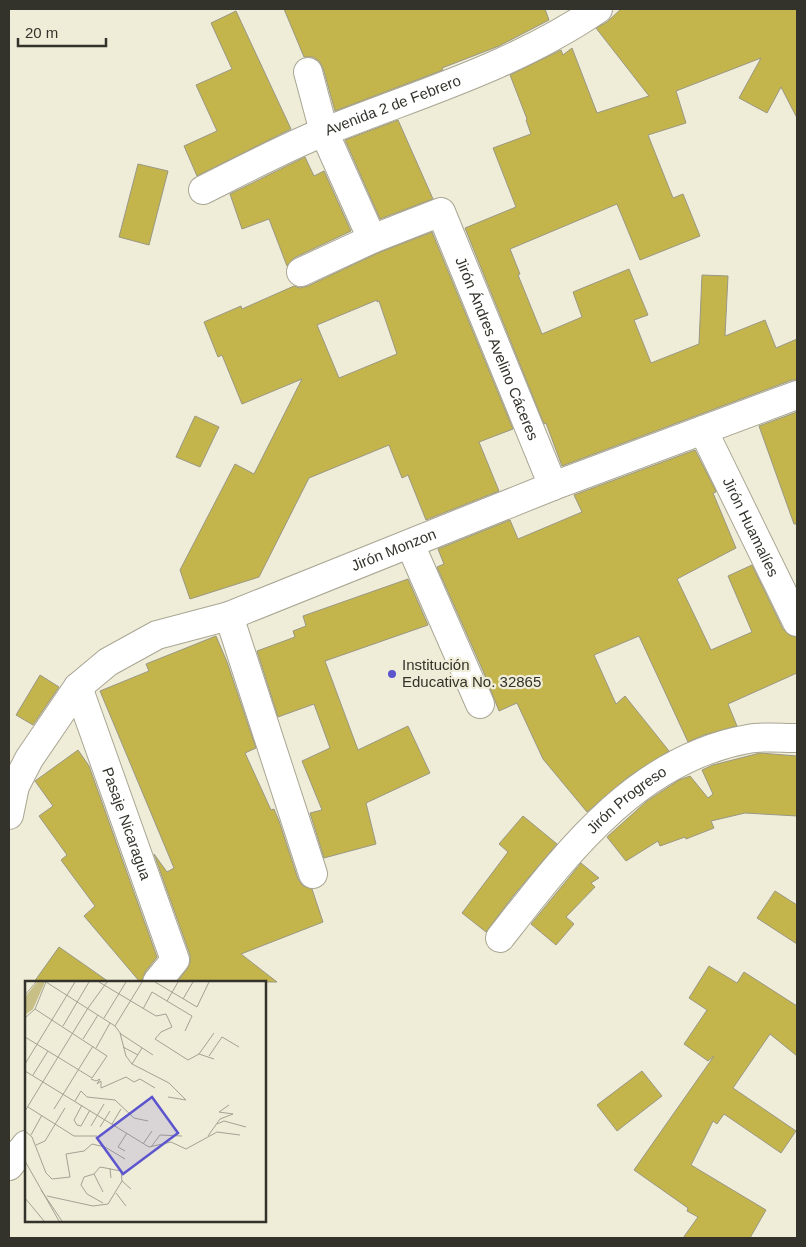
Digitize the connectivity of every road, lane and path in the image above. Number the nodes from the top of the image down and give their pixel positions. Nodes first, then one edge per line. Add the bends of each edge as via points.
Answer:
1 (590, 14) edge
2 (308, 72) dead end
3 (324, 132) junction
4 (203, 190) dead end
5 (372, 239) junction
6 (302, 272) dead end
7 (797, 395) edge
8 (703, 430) junction
9 (553, 486) junction
10 (410, 544) junction
11 (229, 616) junction
12 (797, 622) edge
13 (78, 687) junction
14 (480, 704) dead end
15 (797, 738) edge
16 (9, 815) edge
17 (313, 874) dead end
18 (500, 938) dead end
19 (159, 981) edge
20 (25, 1146) edge
21 (9, 1166) edge

1 - 3 street, Avenida 2 de Febrero via 523,53
2 - 3 street
3 - 4 street, Avenida 2 de Febrero
3 - 5 street
5 - 6 street
5 - 9 street, Jirón Ándres Avelino Cáceres via 441,212
7 - 8 street, Jirón Monzon
8 - 9 street, Jirón Monzon
8 - 12 street, Jirón Huamalíes
9 - 10 street, Jirón Monzon
10 - 11 street, Jirón Monzon
10 - 14 street
11 - 13 street, Jirón Monzon via 157,635 108,662
11 - 17 street
13 - 16 street, Jirón Monzon via 29,759 15,786
13 - 19 street, Pasaje Nicaragua via 176,960
15 - 18 street, Jirón Progreso via 748,738 698,753 651,778 610,811 559,863
20 - 21 street

